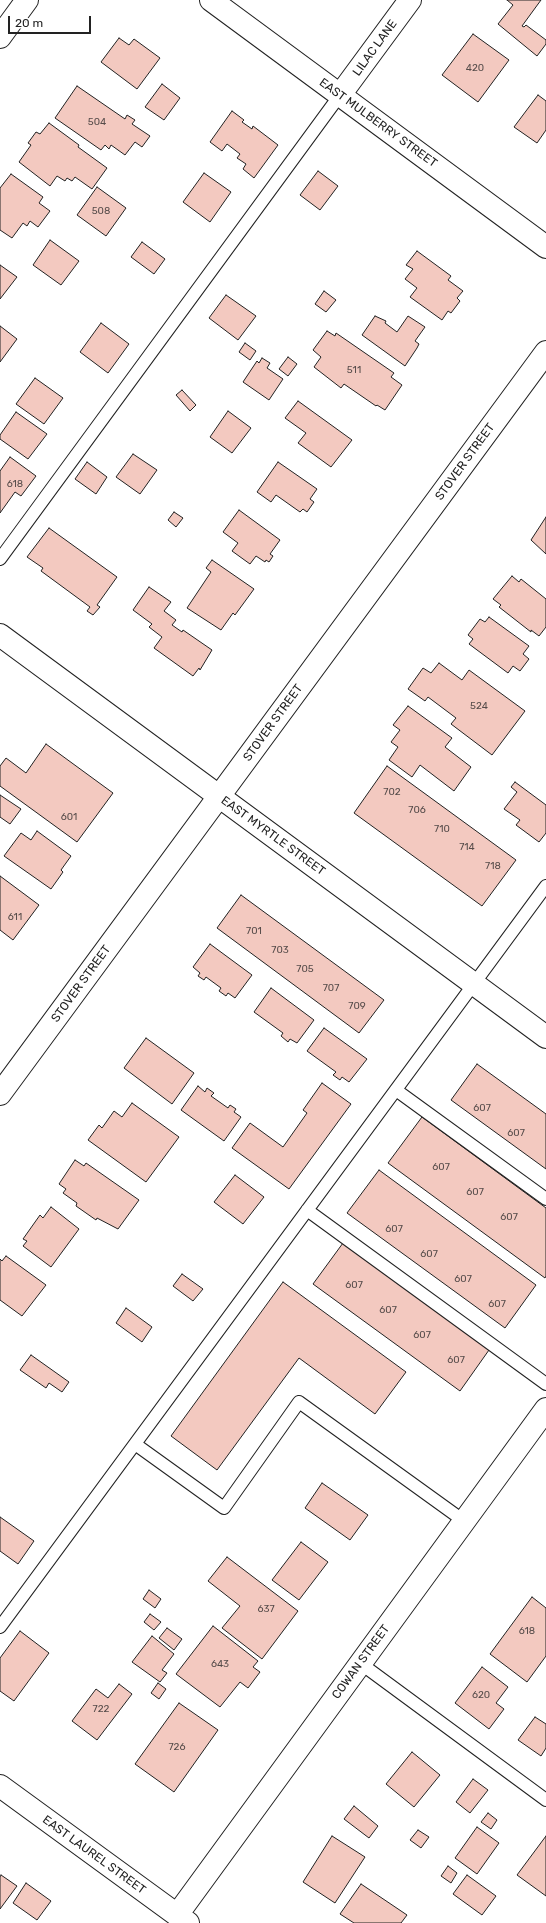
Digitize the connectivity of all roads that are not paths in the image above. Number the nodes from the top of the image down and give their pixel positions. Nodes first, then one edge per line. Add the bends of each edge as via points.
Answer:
1 (27, 0) edge
2 (211, 0) edge
3 (410, 0) edge
4 (0, 38) edge
5 (340, 95) junction
6 (546, 247) edge
7 (546, 352) edge
8 (0, 559) edge
9 (0, 635) edge
10 (219, 796) junction
11 (546, 886) edge
12 (474, 984) junction
13 (546, 1037) edge
14 (396, 1090) junction
15 (0, 1094) edge
16 (546, 1199) edge
17 (307, 1210) junction
18 (546, 1384) edge
19 (545, 1411) edge
20 (135, 1444) junction
21 (464, 1521) junction
22 (0, 1627) edge
23 (360, 1663) junction
24 (0, 1786) edge
25 (546, 1800) edge
26 (182, 1919) edge

1 - 4 main road
2 - 5 main road, EAST MULBERRY STREET
3 - 5 main road, LILAC LANE
5 - 6 main road, EAST MULBERRY STREET
5 - 8 lane
7 - 10 main road, STOVER STREET
9 - 10 main road, EAST MYRTLE STREET
10 - 12 main road, EAST MYRTLE STREET
10 - 15 main road, STOVER STREET
11 - 12 lane
12 - 13 main road, EAST MYRTLE STREET
12 - 14 lane
14 - 16 lane
14 - 17 lane
17 - 18 lane
17 - 20 lane
19 - 21 main road, COWAN STREET
20 - 21 lane via 224,1508 299,1402
20 - 22 lane
21 - 23 main road, COWAN STREET
23 - 25 lane
23 - 26 main road, COWAN STREET
24 - 26 main road, EAST LAUREL STREET

